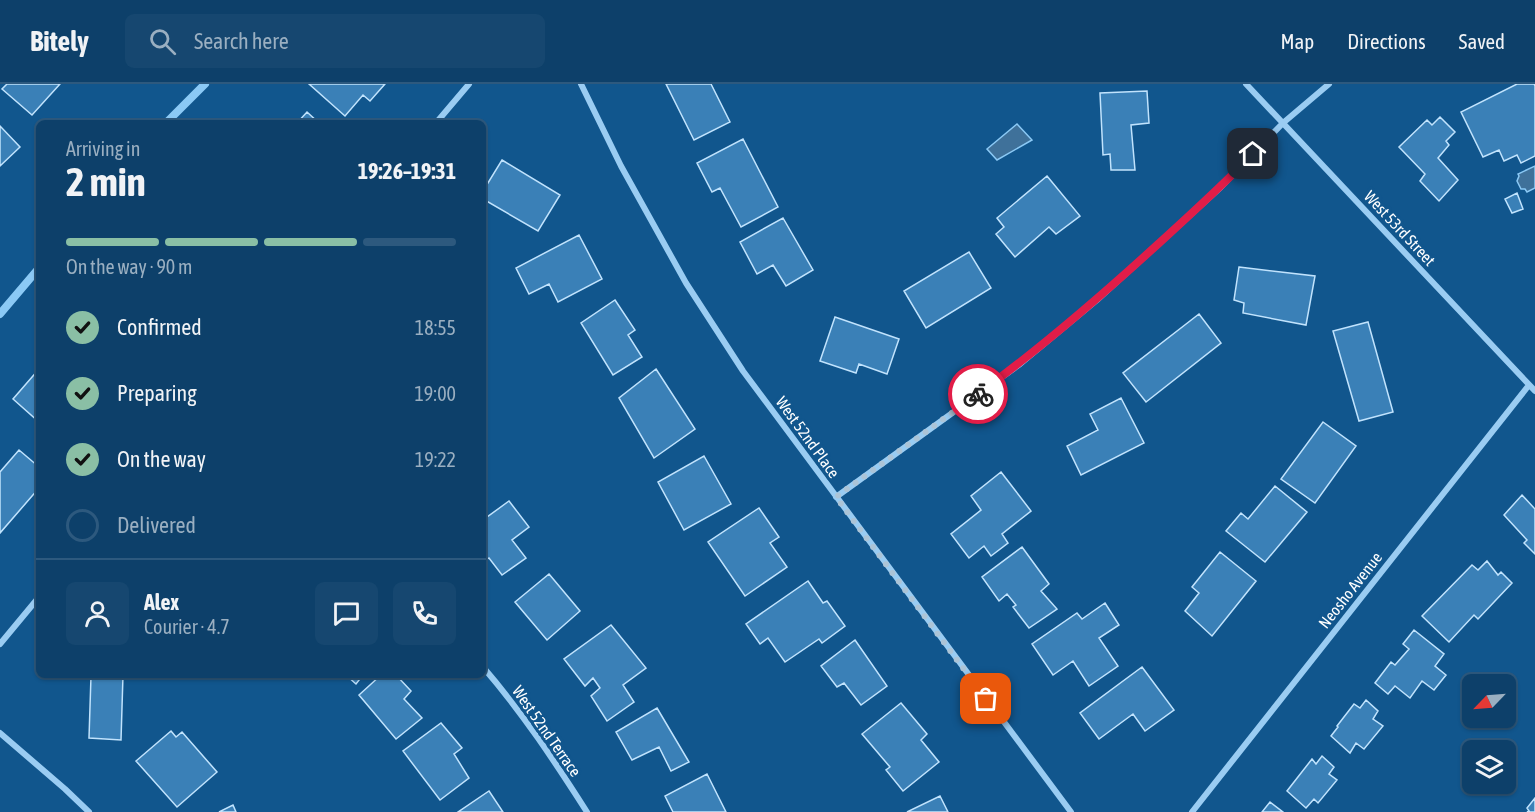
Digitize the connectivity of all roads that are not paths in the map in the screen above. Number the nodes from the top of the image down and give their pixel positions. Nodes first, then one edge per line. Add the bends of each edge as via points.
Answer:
1 (469, 84) edge
2 (581, 84) edge
3 (1246, 84) edge
4 (1329, 84) edge
5 (439, 120) edge
6 (1283, 123) junction
7 (1529, 385) junction
8 (1535, 391) edge
9 (836, 497) junction
10 (36, 601) edge
11 (0, 644) edge
12 (486, 670) edge
13 (0, 733) edge
14 (89, 812) edge
15 (586, 812) edge
16 (1071, 812) edge
17 (1192, 812) edge

1 - 5 street
2 - 9 street, West 52nd Place via 621,166 687,283 743,371
3 - 6 street, West 53rd Street
4 - 6 street
6 - 7 street, West 53rd Street
6 - 9 street via 1221,187 1097,300 1020,364
7 - 8 street, West 53rd Street
7 - 17 street, Neosho Avenue
9 - 16 street, West 52nd Place
10 - 11 street
12 - 15 street, West 52nd Terrace via 551,755
13 - 14 street

